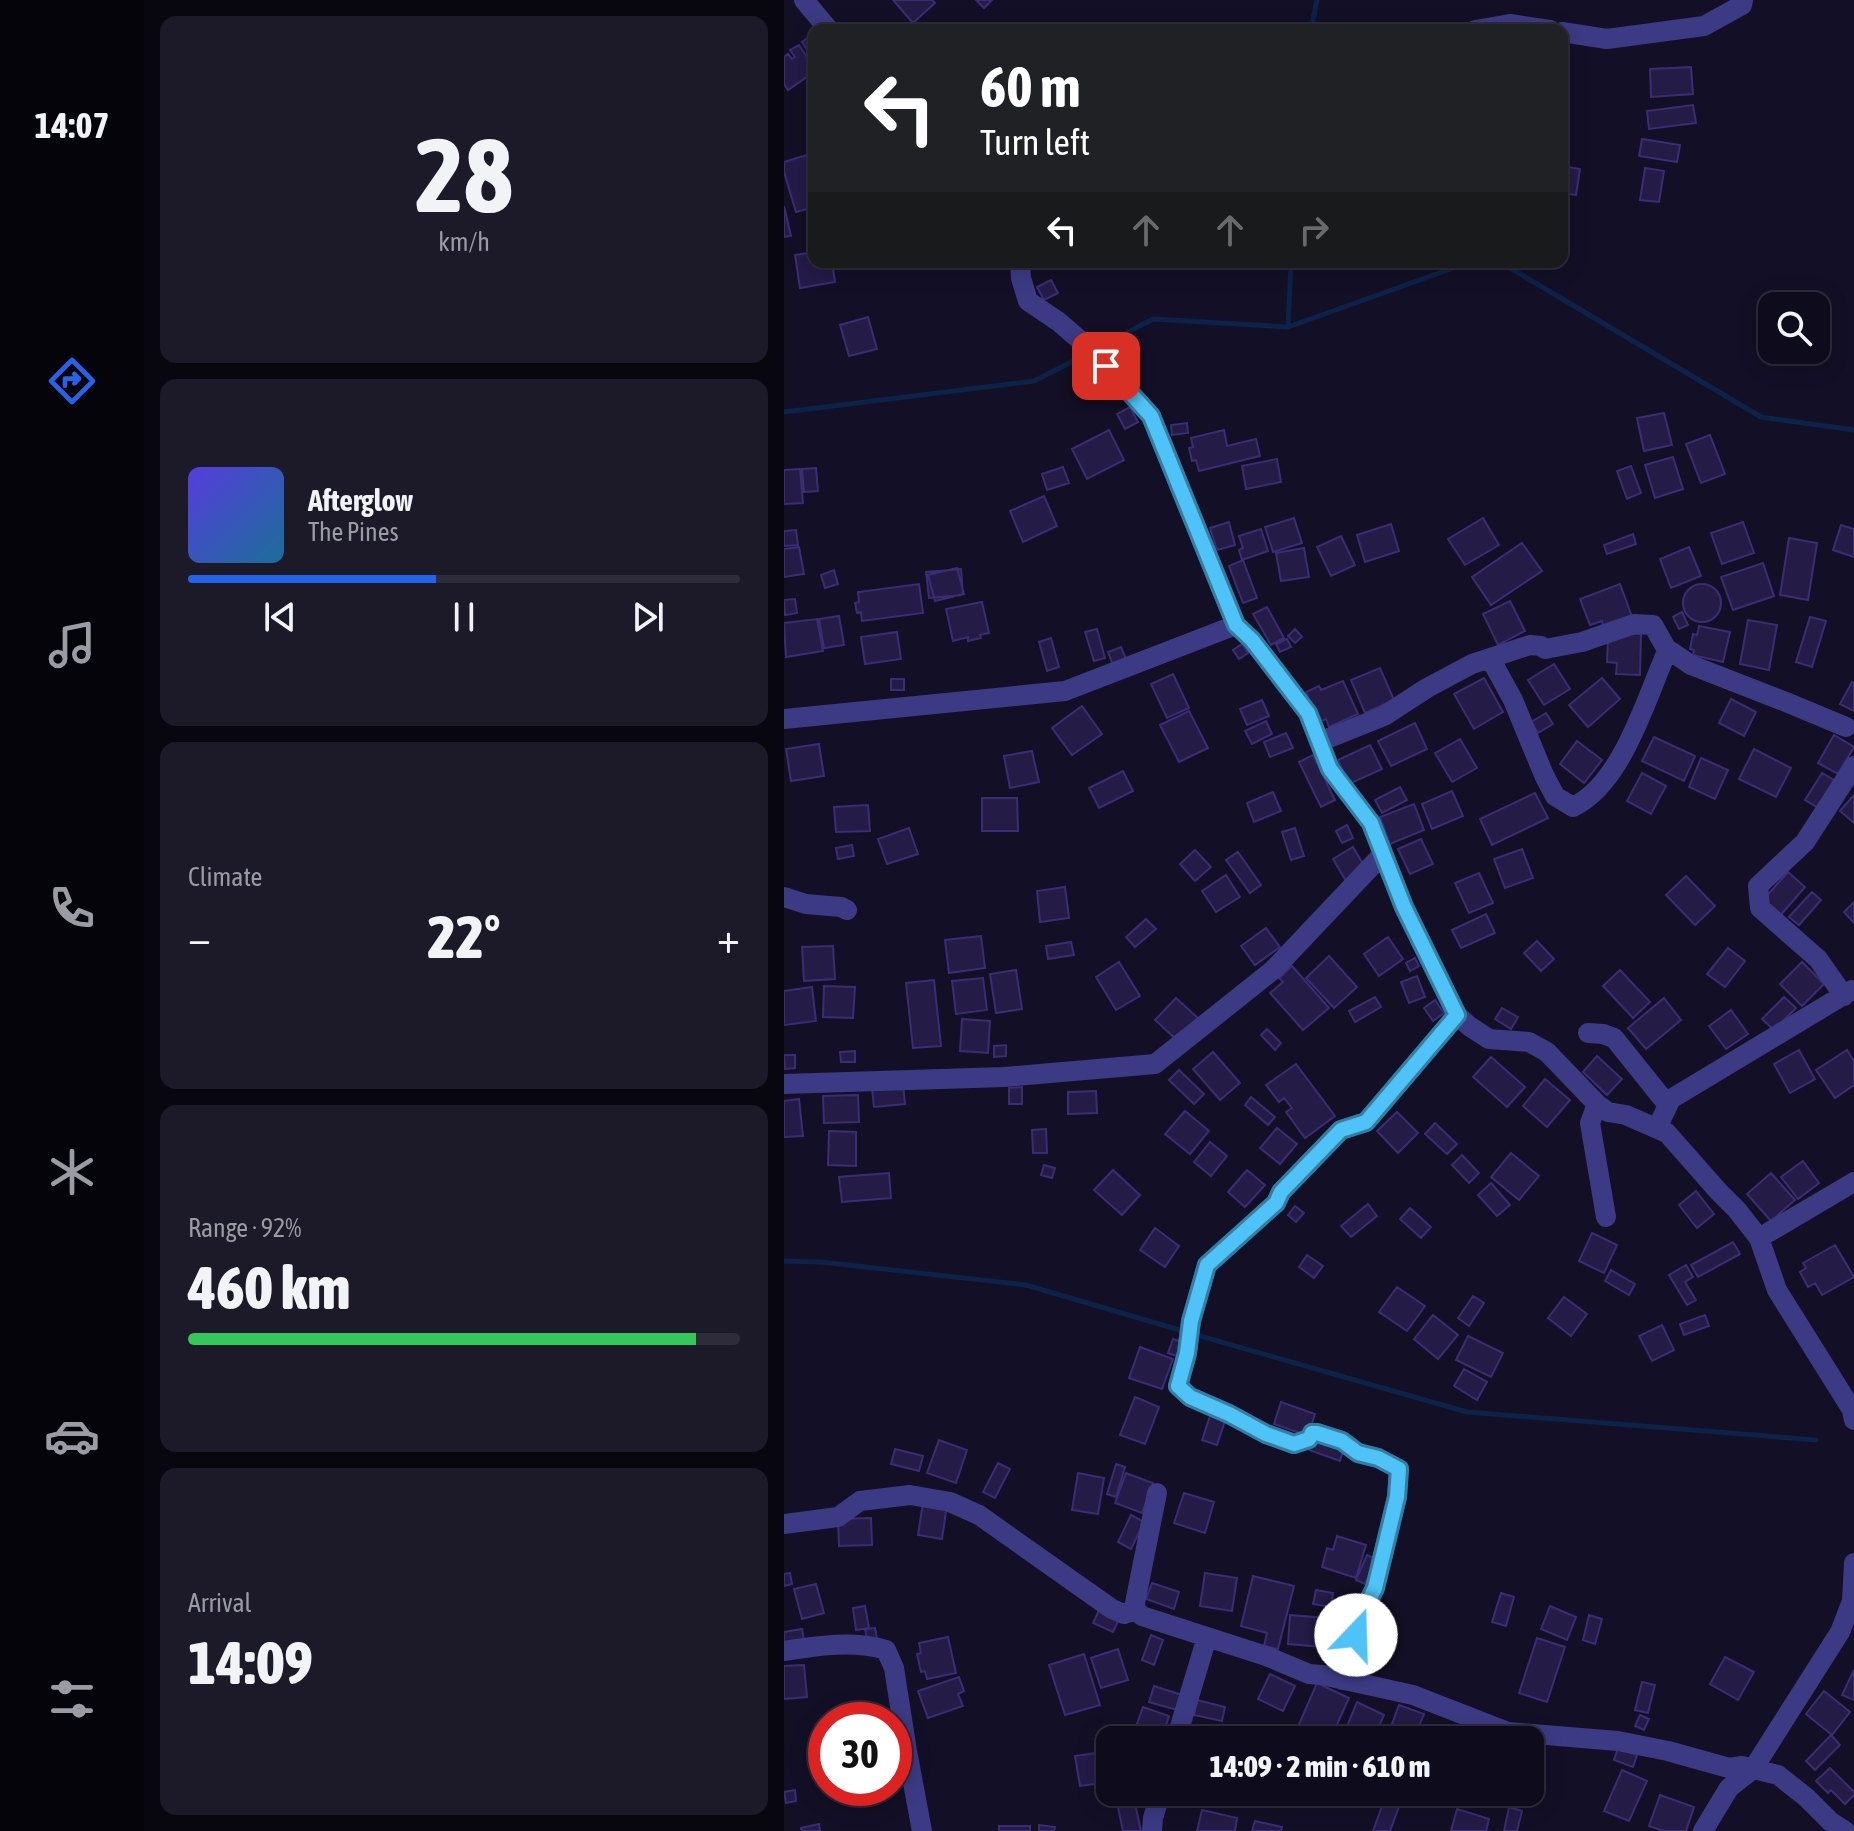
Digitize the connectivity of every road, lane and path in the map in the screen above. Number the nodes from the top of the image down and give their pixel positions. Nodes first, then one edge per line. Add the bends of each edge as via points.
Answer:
1 (804, 0) edge
2 (1743, 0) edge
3 (824, 24) edge
4 (1568, 33) edge
5 (1020, 268) edge
6 (1236, 625) junction
7 (1668, 649) junction
8 (1490, 658) junction
9 (784, 719) edge
10 (1846, 727) dead end
11 (1319, 742) junction
12 (1854, 766) edge
13 (1383, 854) junction
14 (784, 897) edge
15 (847, 910) dead end
16 (1849, 992) edge
17 (1457, 1015) junction
18 (1588, 1033) dead end
19 (784, 1084) edge
20 (1597, 1104) junction
21 (1667, 1104) junction
22 (1657, 1128) junction
23 (1854, 1182) edge
24 (1606, 1217) dead end
25 (1759, 1238) junction
26 (1846, 1387) edge
27 (1854, 1420) edge
28 (1157, 1493) dead end
29 (784, 1524) edge
30 (1854, 1563) edge
31 (1136, 1610) junction
32 (1207, 1637) junction
33 (784, 1651) edge
34 (1342, 1680) junction
35 (1180, 1726) edge
36 (1753, 1769) junction
37 (1157, 1806) edge
38 (922, 1831) edge
39 (1152, 1831) edge
40 (1703, 1831) edge
41 (1845, 1831) edge

1 - 3 street
2 - 4 street via 1704,26 1607,39
5 - 6 street via 1028,301 1089,348 1151,416
6 - 9 street via 1065,691
6 - 11 street via 1308,713
7 - 8 street via 1653,625 1634,624 1582,642 1545,649 1530,645
7 - 8 street via 1634,733 1603,784 1573,807 1555,796
7 - 10 street via 1691,665
8 - 11 street via 1384,716
11 - 13 street via 1330,769 1371,823
12 - 16 street via 1805,842 1758,886 1760,908
13 - 17 street
13 - 19 street via 1273,970 1155,1064 1004,1077
14 - 15 street
16 - 21 street
17 - 20 street via 1489,1039 1529,1042 1547,1052
17 - 34 street via 1366,1122 1341,1130 1276,1203 1207,1265 1178,1386 1266,1434 1294,1444 1317,1433 1399,1469 1375,1588
18 - 21 street via 1614,1038
20 - 22 street
20 - 24 street via 1590,1123
21 - 22 street
22 - 25 street via 1683,1150
23 - 25 street
25 - 26 street via 1777,1290
26 - 27 street
28 - 31 street
29 - 31 street via 838,1517 860,1501 910,1495 950,1502 979,1515 1112,1609 1124,1614
30 - 36 street via 1852,1601 1840,1632
31 - 32 street
32 - 34 street via 1309,1674
32 - 35 street
33 - 38 street via 838,1645 886,1650 894,1668
34 - 36 street via 1413,1695 1508,1732 1618,1741
36 - 40 street via 1729,1788
36 - 41 street via 1778,1775
37 - 39 street

